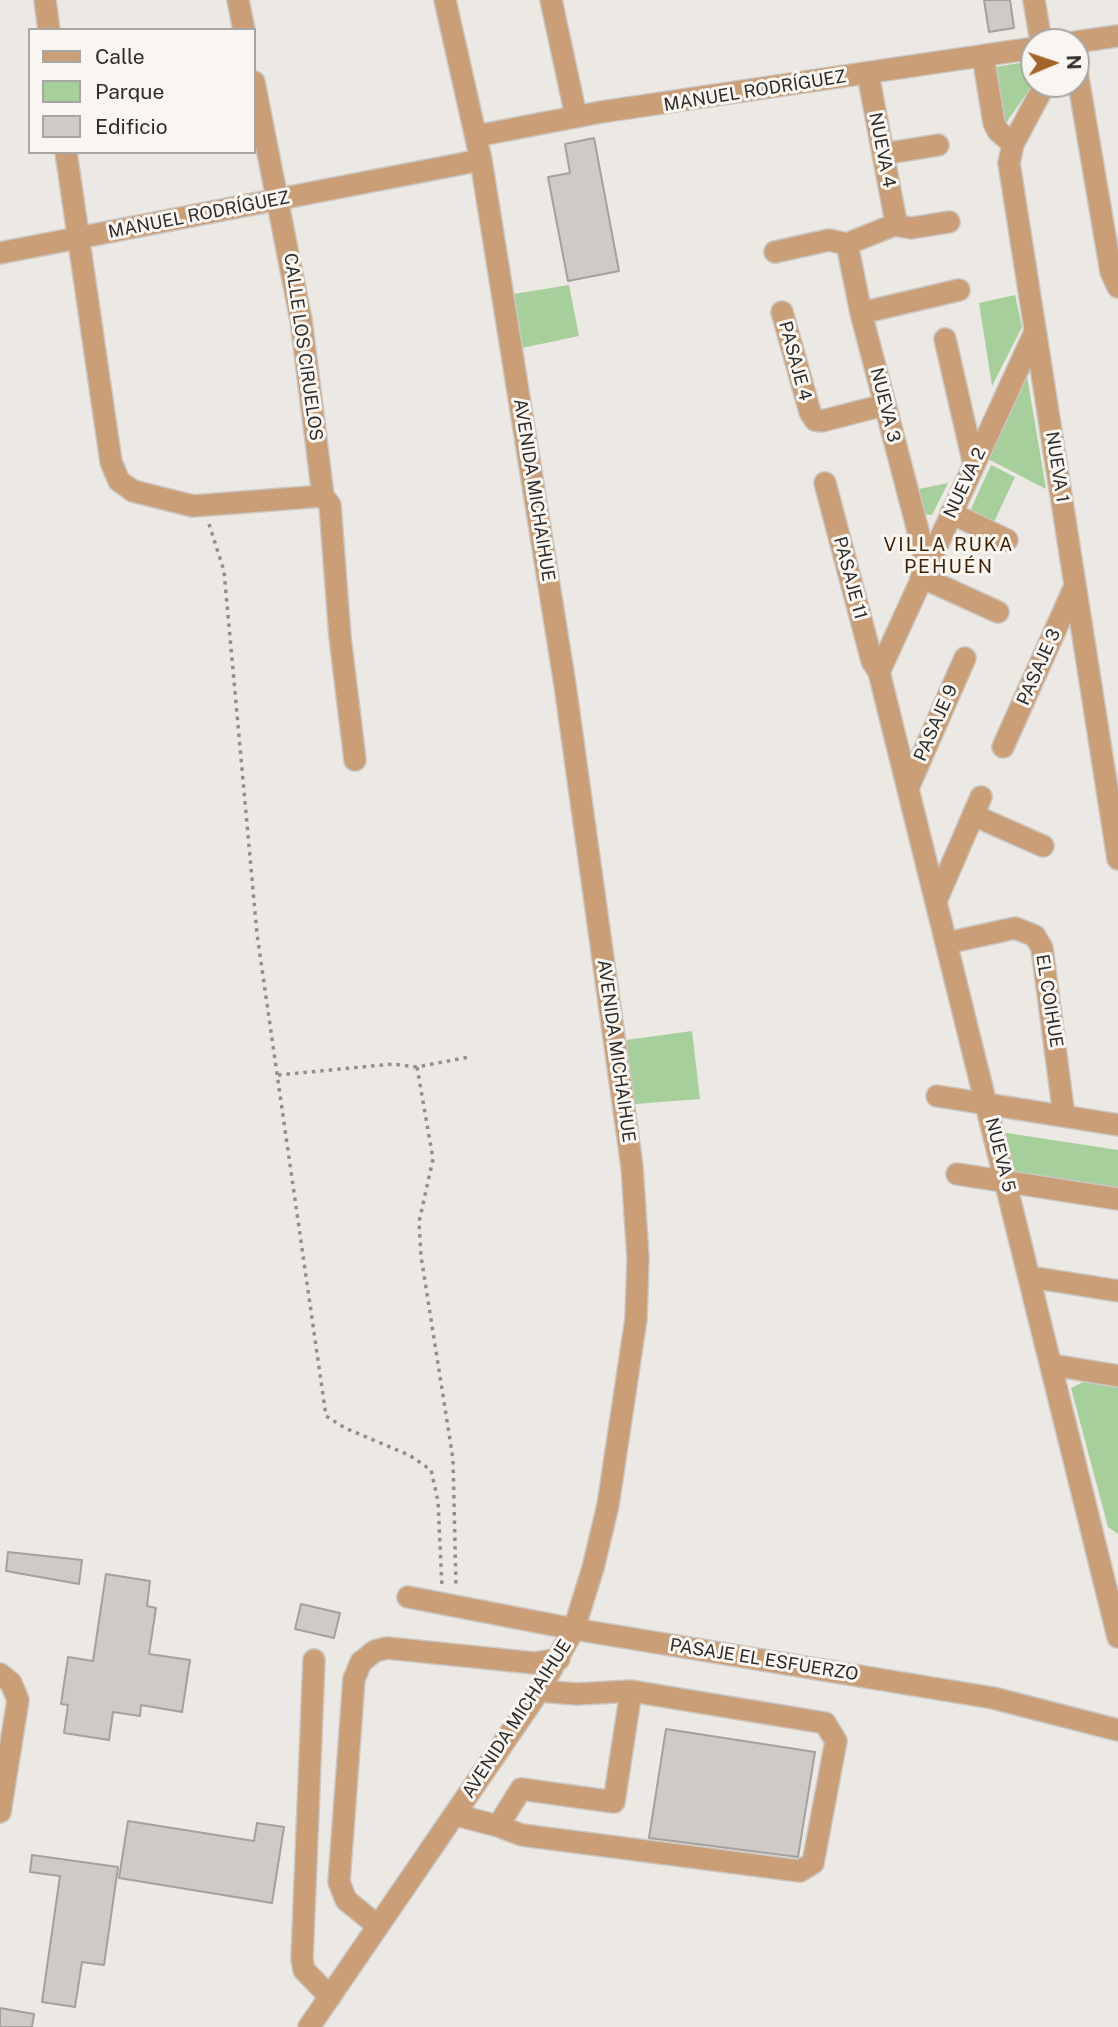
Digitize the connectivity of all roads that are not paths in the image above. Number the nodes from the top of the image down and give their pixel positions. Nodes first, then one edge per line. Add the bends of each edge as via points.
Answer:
1 (45, 0) edge
2 (238, 0) edge
3 (444, 0) edge
4 (551, 0) edge
5 (1034, 0) edge
6 (49, 28) edge
7 (244, 28) edge
8 (1039, 28) edge
9 (1118, 36) edge
10 (1090, 40) edge
11 (1020, 50) edge
12 (983, 56) junction
13 (868, 74) junction
14 (256, 93) edge
15 (1038, 98) edge
16 (1081, 98) edge
17 (576, 116) junction
18 (476, 136) junction
19 (1013, 144) junction
20 (938, 145) dead end
21 (66, 154) edge
22 (883, 154) junction
23 (481, 160) junction
24 (276, 200) junction
25 (949, 222) dead end
26 (894, 225) junction
27 (78, 238) junction
28 (847, 244) junction
29 (775, 252) dead end
30 (0, 253) edge
31 (1118, 287) edge
32 (959, 290) dead end
33 (782, 312) dead end
34 (861, 313) junction
35 (1035, 332) junction
36 (945, 339) dead end
37 (884, 405) junction
38 (974, 465) junction
39 (825, 482) dead end
40 (323, 496) junction
41 (951, 513) junction
42 (1007, 540) dead end
43 (924, 571) junction
44 (1075, 586) junction
45 (998, 612) dead end
46 (965, 658) dead end
47 (879, 672) junction
48 (1003, 747) dead end
49 (355, 760) dead end
50 (908, 788) junction
51 (1043, 846) dead end
52 (1118, 859) edge
53 (936, 901) junction
54 (947, 943) junction
55 (937, 1096) dead end
56 (987, 1105) junction
57 (1064, 1116) junction
58 (1118, 1125) edge
59 (957, 1174) dead end
60 (1006, 1181) junction
61 (1118, 1199) edge
62 (1030, 1277) junction
63 (1118, 1291) edge
64 (1052, 1365) junction
65 (1118, 1376) edge
66 (1108, 1549) edge
67 (408, 1597) dead end
68 (574, 1629) junction
69 (1118, 1637) edge
70 (559, 1659) junction
71 (314, 1660) dead end
72 (0, 1674) edge
73 (539, 1691) junction
74 (631, 1691) junction
75 (1118, 1730) edge
76 (0, 1812) edge
77 (456, 1815) junction
78 (498, 1826) junction
79 (378, 1926) junction
80 (330, 1997) junction
81 (309, 2027) edge

1 - 6 street
2 - 7 street
3 - 18 street, AVENIDA MICHAIHUE
4 - 17 street
5 - 8 street
9 - 10 street
11 - 12 street, MANUEL RODRÍGUEZ
12 - 13 street, MANUEL RODRÍGUEZ
12 - 19 street via 994,122
13 - 17 street, MANUEL RODRÍGUEZ
13 - 22 street, NUEVA 4
14 - 24 street, CALLE LOS CIRUELOS
15 - 19 street, NUEVA 1
16 - 31 street via 1111,272
17 - 18 street, MANUEL RODRÍGUEZ
18 - 23 street, AVENIDA MICHAIHUE
19 - 35 street, NUEVA 1 via 1009,163
20 - 22 street
21 - 27 street
22 - 26 street, NUEVA 4
23 - 24 street, MANUEL RODRÍGUEZ
23 - 68 street, AVENIDA MICHAIHUE via 565,685 635,1197 638,1288 631,1363 602,1537
24 - 27 street, MANUEL RODRÍGUEZ
24 - 40 street, CALLE LOS CIRUELOS via 284,221 303,332
25 - 26 street via 911,228
26 - 28 street
27 - 30 street, MANUEL RODRÍGUEZ
27 - 40 street via 115,475 133,491 201,506
28 - 29 street via 829,240
28 - 34 street, NUEVA 3
32 - 34 street
33 - 37 street, PASAJE 4 via 815,420
34 - 37 street, NUEVA 3
35 - 38 street, NUEVA 2
35 - 44 street, NUEVA 1
36 - 38 street
37 - 43 street, NUEVA 3
38 - 41 street, NUEVA 2
39 - 47 street, PASAJE 11 via 872,661
40 - 49 street, CALLE LOS CIRUELOS via 330,505
41 - 42 street
41 - 43 street, NUEVA 2
43 - 45 street
43 - 47 street, NUEVA 2
44 - 48 street, PASAJE 3
44 - 52 street, NUEVA 1
46 - 50 street, PASAJE 9
47 - 50 street, NUEVA 5
50 - 53 street, NUEVA 5
51 - 53 street via 977,806
53 - 54 street, NUEVA 5
54 - 56 street, NUEVA 5
54 - 57 street, EL COIHUE via 1015,928 1035,936 1042,948
55 - 56 street
56 - 57 street
56 - 60 street, NUEVA 5
57 - 58 street
59 - 60 street
60 - 61 street
60 - 62 street, NUEVA 5
62 - 63 street
62 - 64 street, NUEVA 5
64 - 65 street
64 - 66 street, NUEVA 5
66 - 69 street, NUEVA 5
67 - 68 street, PASAJE EL ESFUERZO
68 - 70 street, AVENIDA MICHAIHUE
68 - 75 street, PASAJE EL ESFUERZO via 993,1698
70 - 73 street, AVENIDA MICHAIHUE
70 - 79 street via 534,1663 387,1648 361,1662 355,1679 339,1882 346,1899
71 - 80 street via 302,1959 304,1969
72 - 76 street via 11,1683 18,1700
73 - 74 street
73 - 77 street, AVENIDA MICHAIHUE
74 - 78 street via 614,1802 521,1789
74 - 78 street via 824,1723 836,1741 813,1863 800,1871 522,1835
77 - 78 street
77 - 79 street, AVENIDA MICHAIHUE
79 - 80 street, AVENIDA MICHAIHUE
80 - 81 street, AVENIDA MICHAIHUE

